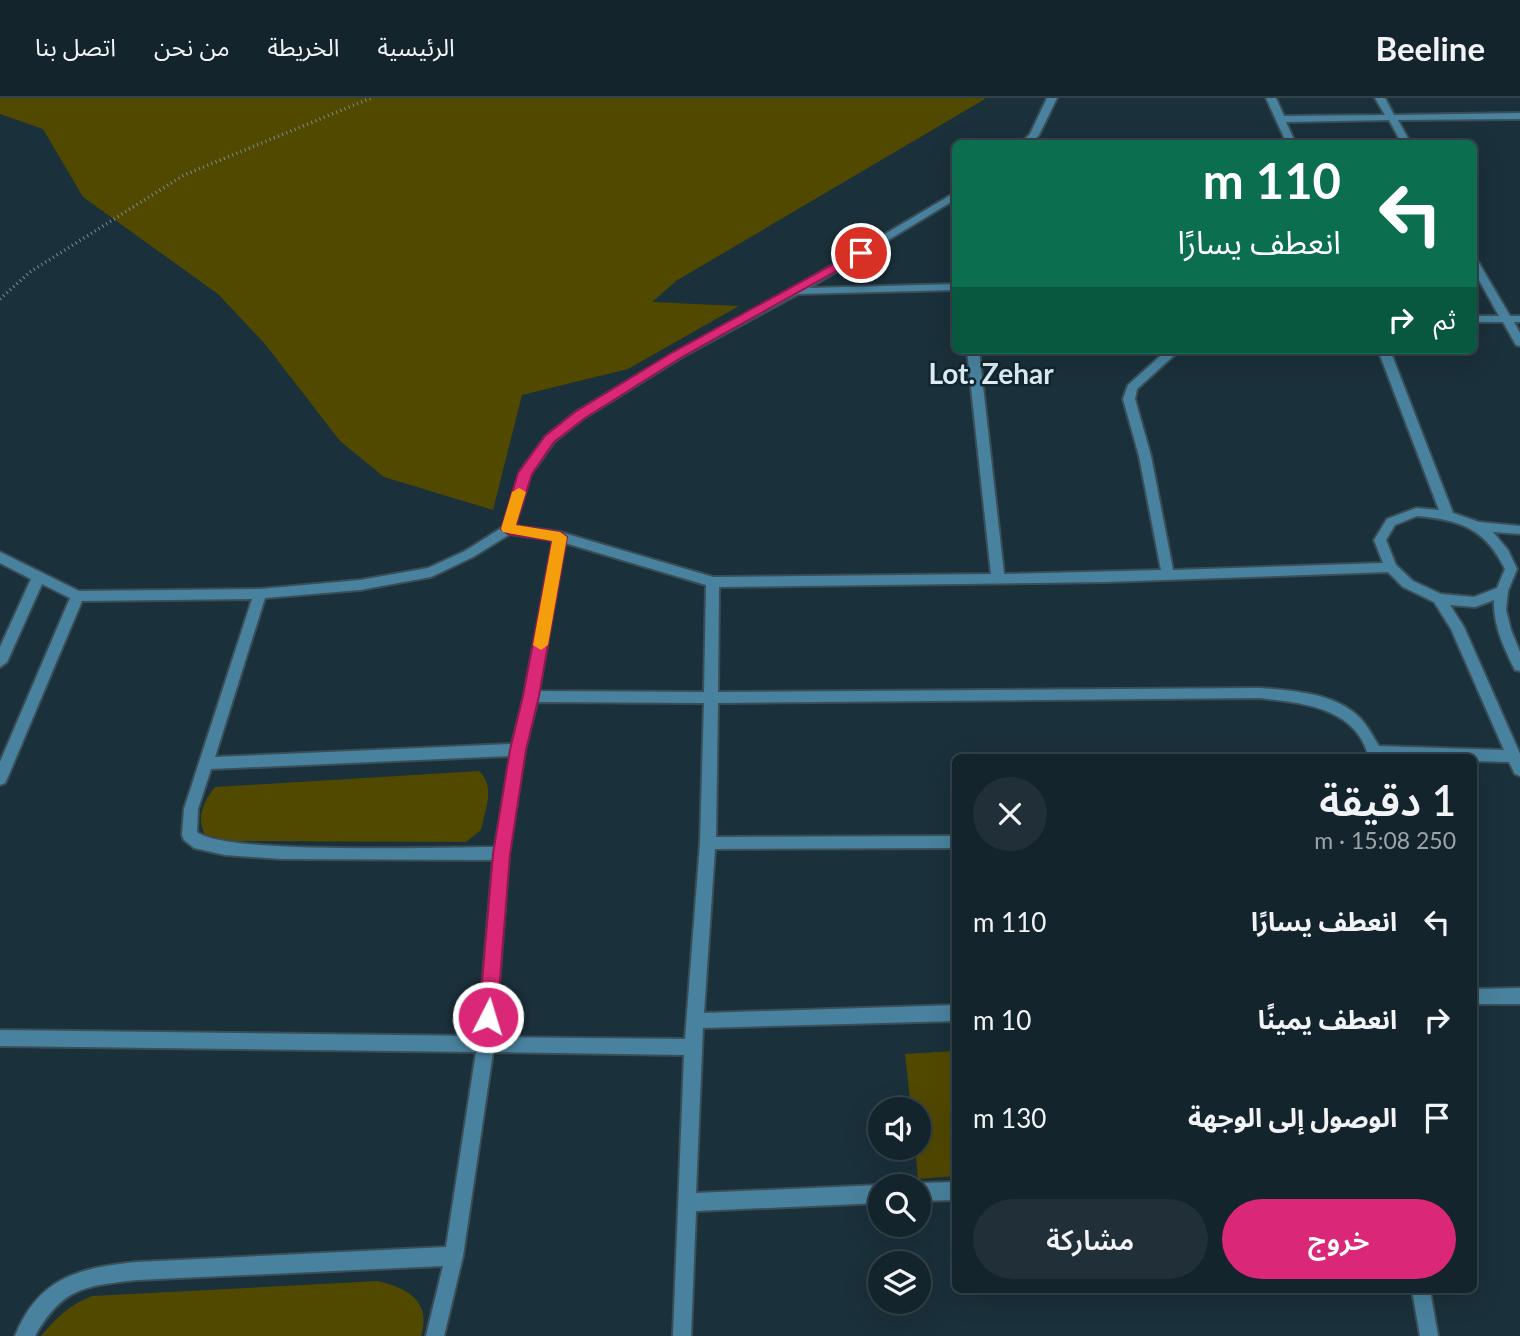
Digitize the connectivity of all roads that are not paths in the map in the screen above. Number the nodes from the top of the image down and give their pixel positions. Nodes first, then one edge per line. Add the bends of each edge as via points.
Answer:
1 (1052, 98) edge
2 (1272, 98) edge
3 (1380, 98) edge
4 (1516, 116) edge
5 (1392, 117) junction
6 (1281, 119) junction
7 (1520, 128) edge
8 (1028, 140) edge
9 (1290, 140) edge
10 (1405, 140) edge
11 (952, 197) edge
12 (1477, 269) edge
13 (952, 287) edge
14 (796, 291) junction
15 (1477, 319) edge
16 (1504, 319) junction
17 (1520, 319) edge
18 (1520, 343) edge
19 (973, 354) edge
20 (1170, 354) edge
21 (1386, 354) edge
22 (1447, 514) junction
23 (1478, 526) junction
24 (508, 529) junction
25 (1520, 530) edge
26 (560, 537) junction
27 (0, 557) edge
28 (1516, 567) edge
29 (1391, 568) junction
30 (1168, 575) junction
31 (998, 577) junction
32 (38, 578) junction
33 (713, 582) junction
34 (1502, 591) junction
35 (260, 594) junction
36 (76, 596) junction
37 (1439, 599) junction
38 (0, 662) edge
39 (1520, 666) edge
40 (531, 696) junction
41 (711, 698) junction
42 (518, 750) junction
43 (1375, 754) edge
44 (1477, 756) edge
45 (1514, 756) junction
46 (207, 763) junction
47 (1520, 770) edge
48 (0, 779) edge
49 (952, 842) edge
50 (708, 844) junction
51 (501, 854) junction
52 (1520, 996) edge
53 (1477, 997) edge
54 (952, 1013) edge
55 (695, 1021) junction
56 (0, 1038) edge
57 (486, 1044) junction
58 (693, 1047) junction
59 (952, 1191) edge
60 (931, 1192) edge
61 (868, 1194) edge
62 (688, 1202) junction
63 (454, 1256) junction
64 (1422, 1293) edge
65 (24, 1336) edge
66 (435, 1336) edge
67 (682, 1336) edge
68 (1430, 1336) edge

1 - 8 street
2 - 6 street
3 - 5 street
4 - 5 street
4 - 7 street
5 - 6 street
5 - 10 street
6 - 9 street
11 - 14 street
12 - 16 street
13 - 14 street
14 - 24 street via 643,375 550,439 525,473
15 - 16 street
16 - 17 street
16 - 18 street
19 - 31 street
20 - 30 street via 1132,388 1129,399
21 - 22 street
22 - 23 street
22 - 29 street via 1416,512 1391,522 1380,540
23 - 25 street
23 - 28 street
24 - 26 street
24 - 35 street via 430,572 360,585
26 - 33 street
26 - 40 street
27 - 32 street
28 - 34 street
29 - 30 street
29 - 37 street via 1408,584
30 - 31 street
31 - 33 street
32 - 36 street
32 - 38 street
33 - 41 street
34 - 37 street via 1475,601
34 - 39 street via 1498,604 1508,643
35 - 36 street
35 - 46 street
36 - 48 street
37 - 45 street via 1457,627
40 - 41 street
40 - 42 street
41 - 43 street via 1260,694 1333,707 1356,722
41 - 50 street
42 - 46 street
42 - 51 street
44 - 45 street
45 - 47 street
46 - 51 street via 188,824 189,835 199,844 282,853
49 - 50 street
50 - 55 street
51 - 57 street
52 - 53 street
54 - 55 street
55 - 58 street
56 - 57 street
57 - 58 street
57 - 63 street
58 - 62 street
59 - 60 street
61 - 62 street
62 - 67 street
63 - 65 street via 92,1276 66,1284 48,1298
63 - 66 street
64 - 68 street

